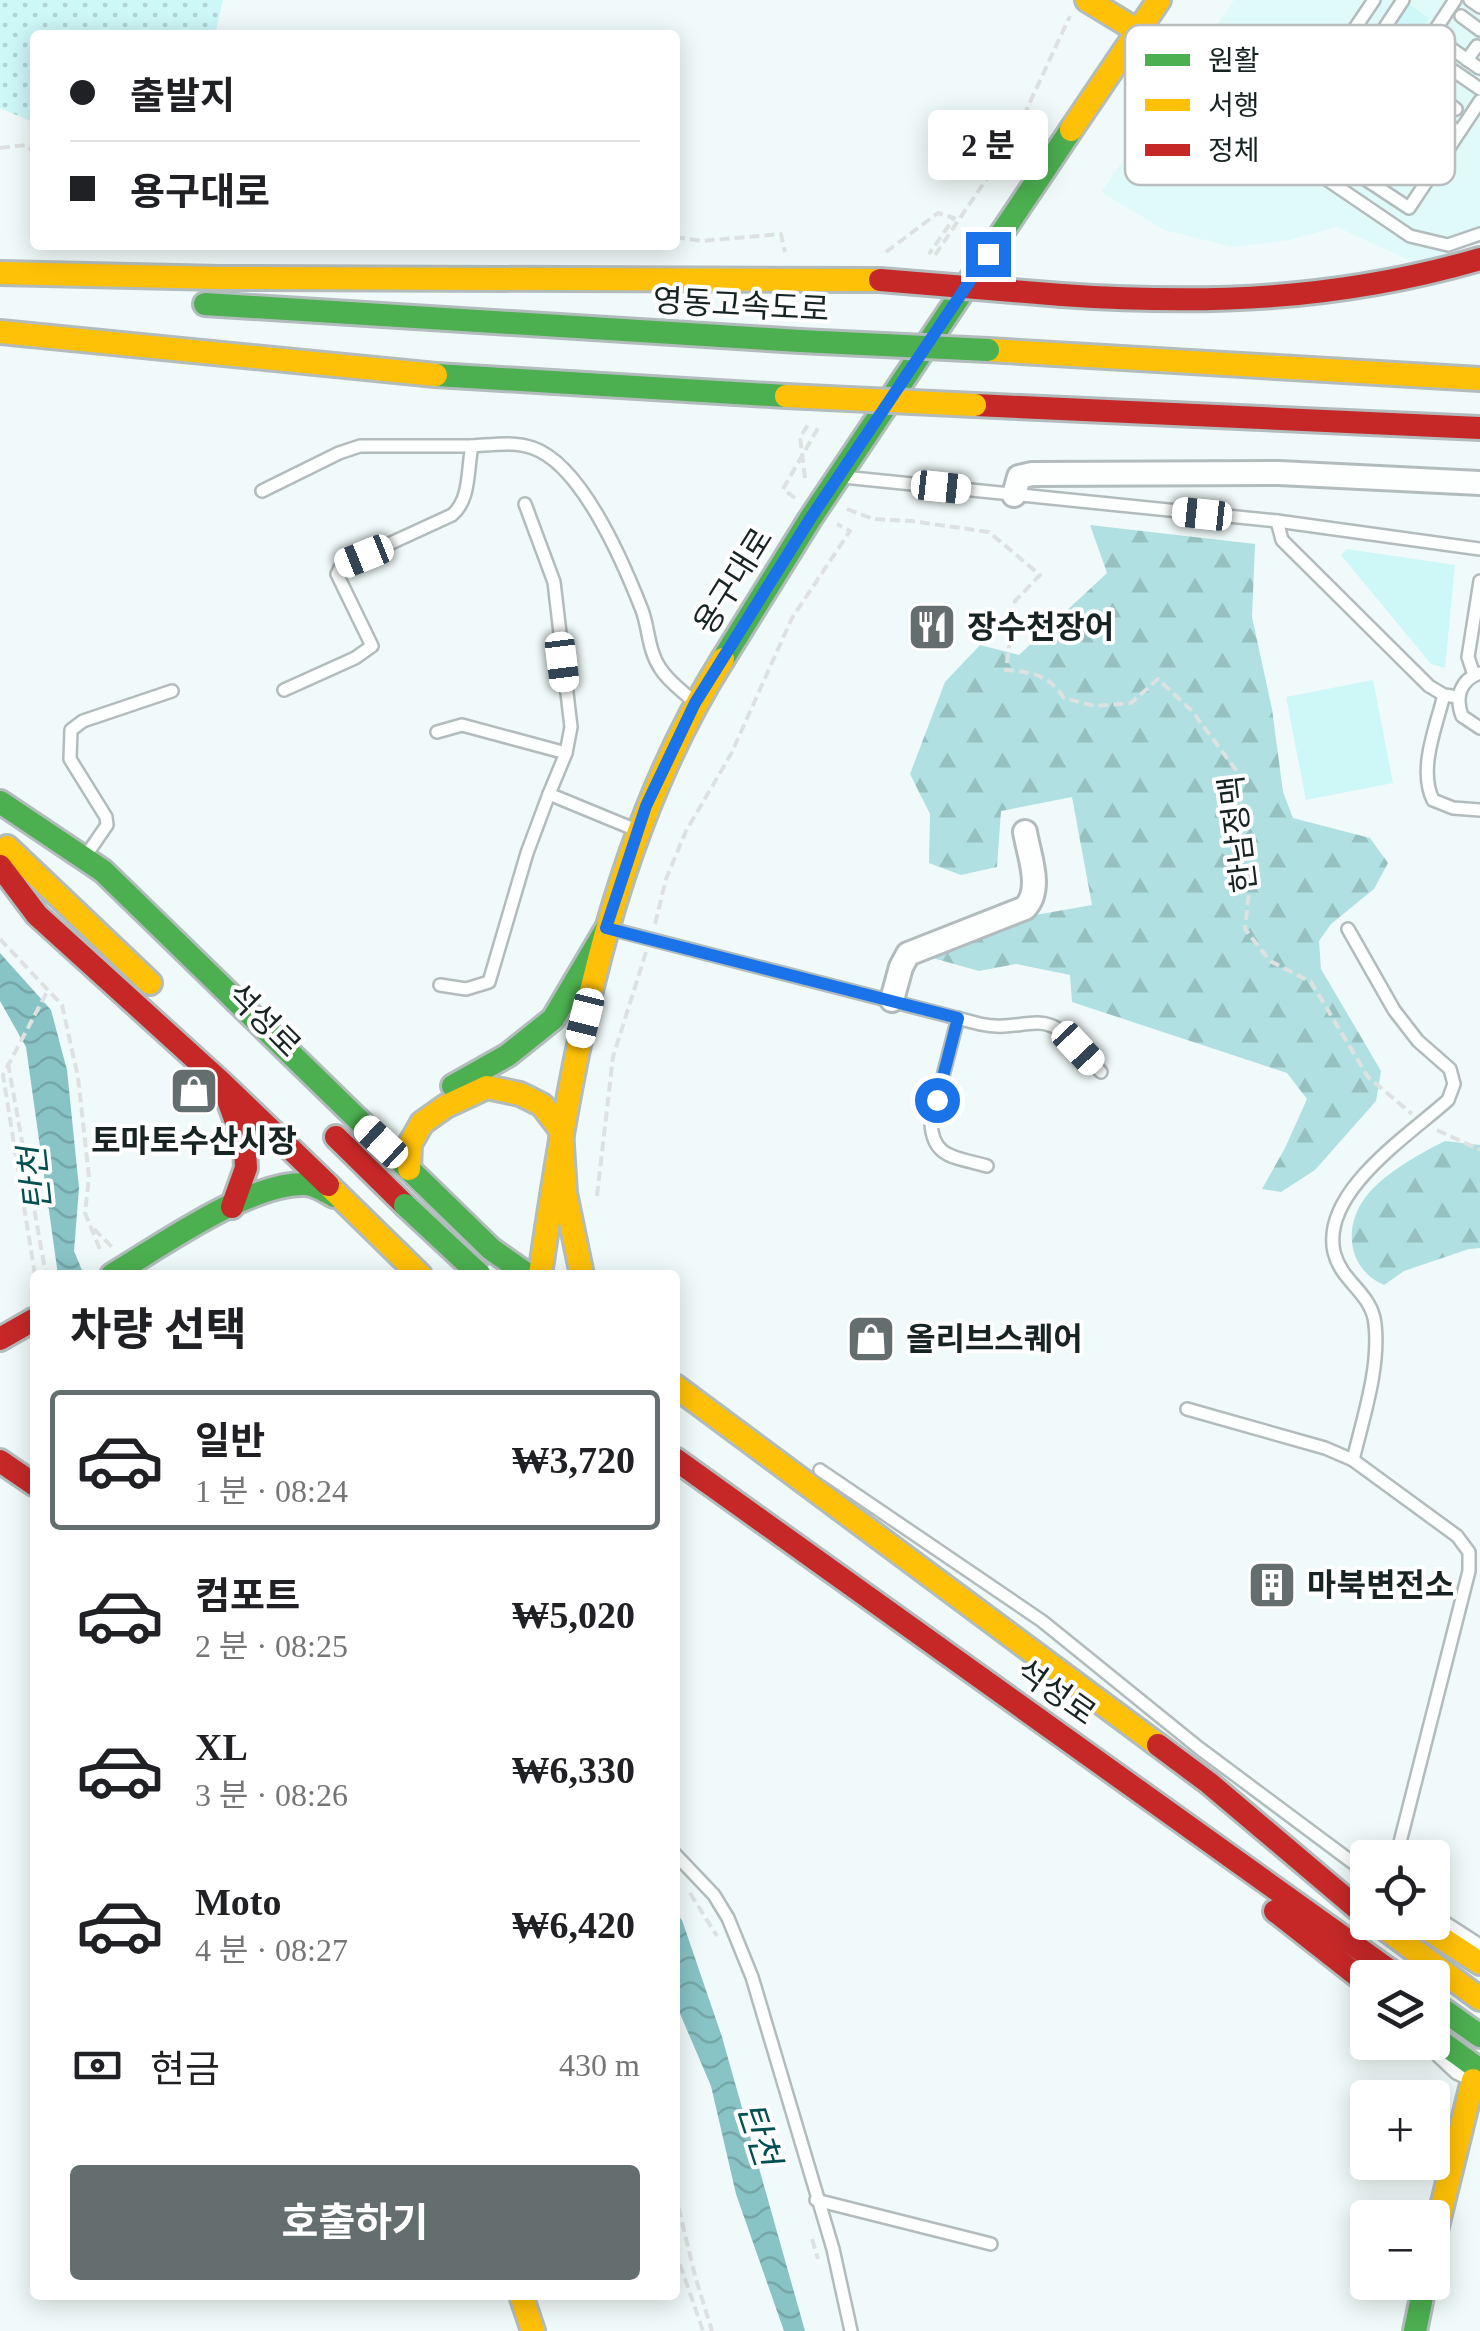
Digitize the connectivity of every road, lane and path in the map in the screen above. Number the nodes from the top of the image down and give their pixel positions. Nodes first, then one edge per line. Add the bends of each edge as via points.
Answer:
1 (1159, 0) edge
2 (1374, 0) edge
3 (1403, 0) edge
4 (1455, 0) edge
5 (1470, 0) edge
6 (1480, 7) edge
7 (1078, 8) edge
8 (1461, 16) dead end
9 (1142, 25) edge
10 (1357, 25) edge
11 (1386, 25) edge
12 (1439, 25) edge
13 (1125, 26) edge
14 (1477, 28) edge
15 (1465, 38) dead end
16 (1477, 46) dead end
17 (1125, 50) edge
18 (1455, 51) edge
19 (1467, 60) junction
20 (1479, 68) edge
21 (1455, 73) edge
22 (1480, 89) edge
23 (1480, 100) edge
24 (1455, 129) edge
25 (1459, 132) junction
26 (1455, 138) edge
27 (0, 148) edge
28 (30, 149) edge
29 (1335, 185) edge
30 (1374, 185) edge
31 (1424, 185) edge
32 (1480, 234) edge
33 (680, 238) edge
34 (934, 256) dead end
35 (786, 258) dead end
36 (1480, 259) edge
37 (921, 264) dead end
38 (880, 268) junction
39 (0, 276) edge
40 (0, 332) edge
41 (1480, 379) edge
42 (824, 419) dead end
43 (811, 421) dead end
44 (1400, 424) junction
45 (1480, 428) edge
46 (1480, 437) edge
47 (472, 446) junction
48 (802, 451) junction
49 (839, 476) junction
50 (1480, 483) edge
51 (262, 491) dead end
52 (1014, 495) junction
53 (525, 504) dead end
54 (819, 506) junction
55 (1277, 522) junction
56 (1480, 549) edge
57 (1480, 581) edge
58 (1477, 674) edge
59 (172, 690) dead end
60 (284, 690) dead end
61 (1444, 695) junction
62 (1458, 697) junction
63 (695, 703) junction
64 (1480, 728) edge
65 (437, 732) dead end
66 (566, 754) junction
67 (549, 794) junction
68 (0, 802) edge
69 (1480, 810) edge
70 (0, 812) edge
71 (638, 831) junction
72 (1025, 832) dead end
73 (0, 841) edge
74 (84, 858) junction
75 (0, 866) edge
76 (606, 928) junction
77 (1348, 929) dead end
78 (0, 939) edge
79 (651, 939) junction
80 (172, 974) dead end
81 (440, 985) dead end
82 (48, 990) junction
83 (892, 1000) junction
84 (958, 1018) junction
85 (10, 1061) junction
86 (1100, 1072) dead end
87 (222, 1082) junction
88 (352, 1116) junction
89 (1422, 1122) dead end
90 (322, 1124) dead end
91 (561, 1130) junction
92 (1436, 1130) dead end
93 (1480, 1150) edge
94 (987, 1166) dead end
95 (409, 1169) junction
96 (342, 1200) junction
97 (446, 1204) junction
98 (232, 1207) junction
99 (595, 1207) dead end
100 (398, 1214) junction
101 (400, 1255) junction
102 (113, 1268) edge
103 (35, 1270) edge
104 (45, 1270) edge
105 (415, 1270) edge
106 (440, 1270) edge
107 (473, 1270) edge
108 (521, 1270) edge
109 (541, 1270) edge
110 (581, 1270) edge
111 (30, 1322) edge
112 (0, 1338) edge
113 (680, 1390) edge
114 (1188, 1409) dead end
115 (680, 1411) edge
116 (710, 1412) junction
117 (754, 1428) dead end
118 (680, 1460) edge
119 (1353, 1460) junction
120 (0, 1461) edge
121 (706, 1463) junction
122 (813, 1464) dead end
123 (30, 1482) edge
124 (748, 1483) dead end
125 (680, 1488) edge
126 (1070, 1708) dead end
127 (1401, 1840) edge
128 (680, 1859) edge
129 (1350, 1861) edge
130 (685, 1888) dead end
131 (1350, 1896) edge
132 (1350, 1898) edge
133 (1450, 1926) edge
134 (1406, 1940) edge
135 (1445, 1940) edge
136 (722, 1944) dead end
137 (1480, 1945) edge
138 (1353, 1958) junction
139 (1358, 1960) edge
140 (1480, 1963) edge
141 (1480, 1999) edge
142 (1450, 2015) edge
143 (1480, 2036) edge
144 (1450, 2052) edge
145 (1443, 2060) edge
146 (1478, 2078) edge
147 (816, 2200) junction
148 (1445, 2200) edge
149 (680, 2216) edge
150 (808, 2226) dead end
151 (991, 2244) dead end
152 (680, 2264) edge
153 (819, 2264) dead end
154 (523, 2300) edge
155 (1421, 2300) edge
156 (533, 2331) edge
157 (703, 2331) edge
158 (712, 2331) edge
159 (851, 2331) edge
160 (1415, 2331) edge

1 - 9 main road, 용구대로
2 - 10 lane
3 - 11 lane
4 - 12 lane
5 - 6 lane
7 - 13 main road
7 - 34 path via 1011,142
8 - 14 lane
14 - 15 lane
16 - 19 lane
17 - 49 main road, 용구대로
18 - 19 lane
19 - 20 lane
21 - 22 lane
23 - 25 lane
24 - 25 lane
25 - 26 lane
27 - 28 path
29 - 32 lane via 1410,236 1448,245
30 - 31 lane via 1409,208
33 - 35 path via 781,234
36 - 38 main road, bridge via 1376,288 1228,301 1062,295
37 - 38 path via 954,218 938,214
38 - 39 main road via 433,281
39 - 41 main road, 영동고속도로, bridge via 172,301
40 - 44 main road, bridge via 440,375
42 - 48 path
43 - 48 path via 800,436
44 - 45 main road
44 - 46 main road
47 - 51 lane via 360,446
47 - 60 lane via 460,508 338,570 372,646
47 - 63 lane via 534,448 564,470 615,551 658,667
48 - 54 path via 807,495
48 - 54 path via 782,489
49 - 52 lane
49 - 54 main road, 용구대로
50 - 52 street via 1279,473 1032,474 1019,477
52 - 55 lane
53 - 66 lane via 554,582 571,727
54 - 63 main road, 용구대로
54 - 79 path via 850,531 792,618 732,754 686,831
54 - 89 path, 한남정맥 via 989,532 1040,576 1015,601 1006,670 1034,672 1064,698 1094,706 1131,703 1158,679 1192,711 1236,770 1250,882 1245,929 1270,961 1311,982 1368,1077
55 - 56 lane
55 - 61 lane via 1282,540
57 - 58 lane via 1468,657
58 - 62 lane
59 - 74 lane via 70,730 70,759 107,825
61 - 62 lane
61 - 69 lane via 1426,786 1433,800
62 - 64 lane via 1462,716
63 - 71 main road, 용구대로
65 - 66 lane via 462,724
66 - 67 lane
67 - 71 lane
67 - 81 lane via 490,982 466,989
68 - 74 main road
70 - 80 main road
71 - 76 main road, 용구대로
72 - 83 street via 1034,899 908,954
73 - 100 main road, 석성로
74 - 88 main road
75 - 87 main road via 37,914
76 - 79 lane
76 - 88 main road via 553,1020 508,1055 417,1108 376,1122
76 - 91 main road, 용구대로
77 - 119 lane via 1394,1010 1450,1069 1454,1084 1448,1100 1349,1190 1336,1214 1334,1252 1370,1302 1376,1324
78 - 82 path
79 - 83 lane
79 - 99 path via 613,1056
82 - 85 path
82 - 102 path via 62,1006 78,1078 89,1177 85,1213
83 - 84 lane
84 - 86 lane via 1003,1028 1052,1025
84 - 94 lane via 931,1135 940,1152
85 - 103 path via 3,1075
85 - 104 path
87 - 96 main road
87 - 98 main road via 245,1147 246,1168
88 - 95 main road
90 - 100 main road, 석성로
91 - 95 main road via 542,1104 487,1086 422,1123 410,1144
91 - 109 main road, 용구대로
91 - 110 main road
92 - 93 path
95 - 97 main road
96 - 98 main road via 308,1183
96 - 101 main road
97 - 101 main road via 450,1231 442,1253 424,1263
97 - 108 main road
98 - 102 main road
100 - 106 main road, 석성로
100 - 107 main road, 석성로, bridge
101 - 105 main road
111 - 112 main road
113 - 116 main road
114 - 119 lane
115 - 116 main road
116 - 117 lane
116 - 131 main road
118 - 121 main road, 석성로
119 - 127 lane via 1458,1536 1469,1552 1455,1634
120 - 123 main road
121 - 124 main road, 석성로
121 - 138 main road, 석성로
122 - 129 lane via 1042,1622
125 - 138 main road
126 - 132 main road, 석성로
128 - 147 lane via 714,1895 752,1977
130 - 136 path
133 - 137 lane
134 - 141 main road, 석성로
135 - 140 main road
138 - 139 main road, 석성로
142 - 143 main road
144 - 146 main road
145 - 146 lane via 1456,2073
146 - 148 main road
147 - 151 lane
147 - 159 lane
149 - 158 path
150 - 153 path
152 - 157 path
154 - 156 main road
155 - 160 main road

